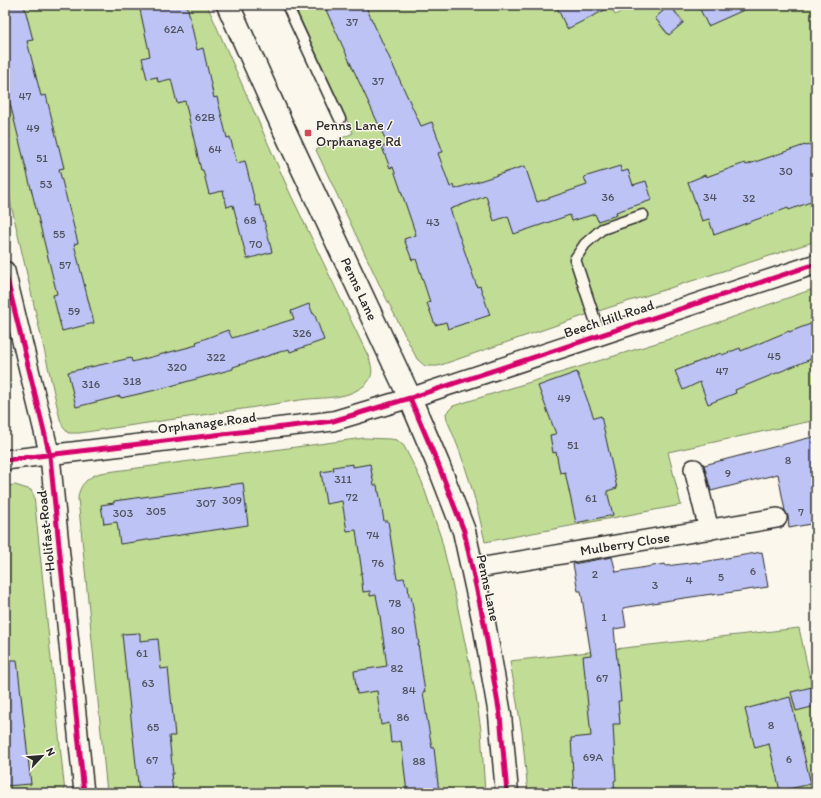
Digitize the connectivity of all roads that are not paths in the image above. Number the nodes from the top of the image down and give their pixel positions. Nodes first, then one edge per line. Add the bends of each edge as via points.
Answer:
1 (228, 5) edge
2 (287, 5) edge
3 (340, 119) dead end
4 (643, 215) dead end
5 (816, 264) edge
6 (5, 271) edge
7 (600, 335) junction
8 (410, 398) junction
9 (50, 456) junction
10 (5, 460) edge
11 (694, 469) dead end
12 (777, 518) dead end
13 (709, 530) junction
14 (472, 569) junction
15 (84, 793) edge
16 (507, 793) edge

1 - 8 main road, Penns Lane
2 - 3 lane
4 - 7 lane via 602,229 585,244 575,259
5 - 7 street, Beech Hill Road
6 - 9 street, Holifast Road
7 - 8 street, Beech Hill Road
8 - 9 street, Orphanage Road via 333,421
8 - 14 main road, Penns Lane via 464,532
9 - 10 street, Orphanage Road
9 - 15 street, Holifast Road
11 - 13 street
12 - 13 street, Mulberry Close
13 - 14 street, Mulberry Close
14 - 16 main road, Penns Lane via 500,715

